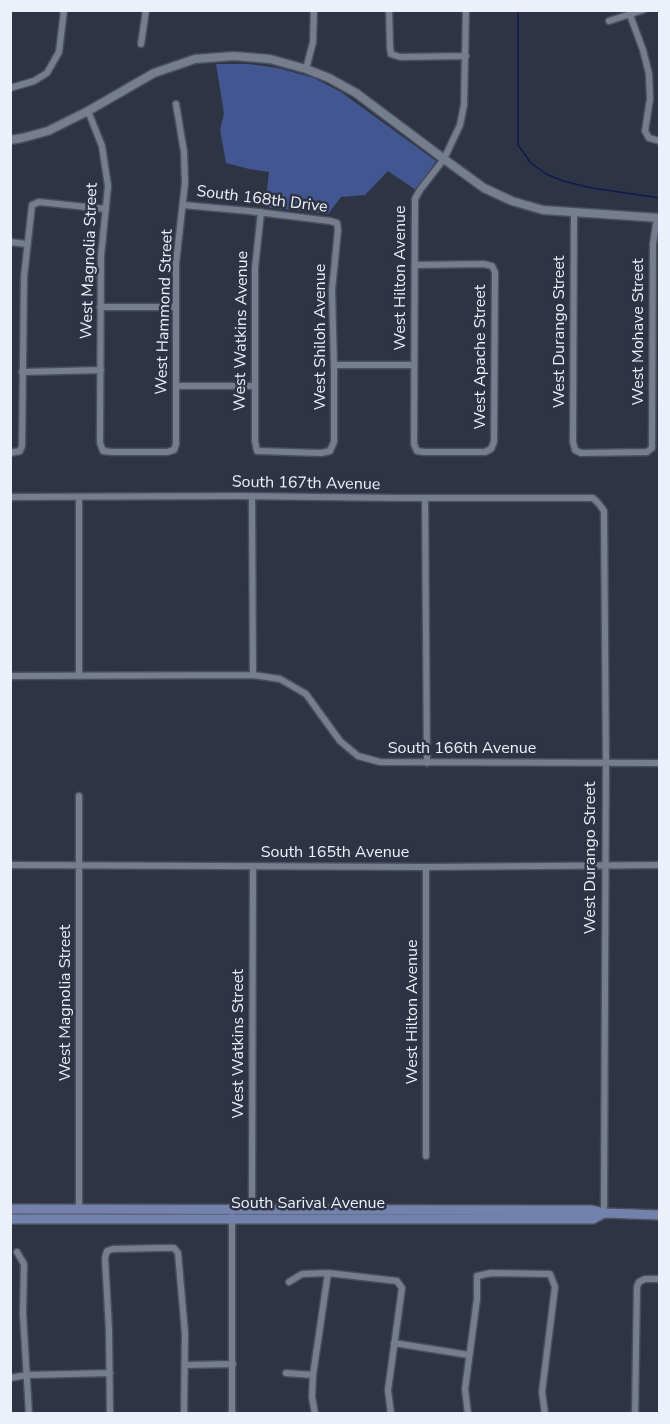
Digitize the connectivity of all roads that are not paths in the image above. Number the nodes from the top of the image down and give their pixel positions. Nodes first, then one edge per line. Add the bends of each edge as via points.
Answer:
1 (64, 10) edge
2 (147, 10) edge
3 (315, 10) edge
4 (389, 10) edge
5 (466, 10) edge
6 (643, 10) edge
7 (630, 15) junction
8 (609, 21) dead end
9 (141, 44) dead end
10 (466, 56) junction
11 (306, 69) junction
12 (10, 88) edge
13 (176, 104) dead end
14 (88, 111) junction
15 (10, 140) edge
16 (660, 141) edge
17 (444, 159) junction
18 (183, 205) junction
19 (105, 209) junction
20 (261, 212) junction
21 (574, 213) junction
22 (658, 218) edge
23 (337, 223) joint
24 (10, 243) edge
25 (26, 244) junction
26 (415, 265) junction
27 (652, 302) junction
28 (660, 302) edge
29 (100, 307) junction
30 (176, 307) junction
31 (334, 365) junction
32 (414, 365) junction
33 (101, 370) junction
34 (22, 372) junction
35 (176, 386) junction
36 (255, 386) junction
37 (652, 448) joint
38 (174, 450) joint
39 (257, 451) joint
40 (417, 451) joint
41 (10, 453) edge
42 (252, 496) junction
43 (10, 497) edge
44 (79, 497) junction
45 (425, 498) junction
46 (599, 504) joint
47 (253, 675) junction
48 (10, 676) edge
49 (79, 676) junction
50 (427, 763) junction
51 (606, 763) junction
52 (660, 763) edge
53 (79, 796) dead end
54 (10, 865) edge
55 (79, 865) junction
56 (604, 865) junction
57 (253, 866) junction
58 (660, 866) edge
59 (426, 867) junction
60 (426, 1156) dead end
61 (10, 1209) edge
62 (227, 1210) junction
63 (252, 1210) junction
64 (604, 1213) junction
65 (79, 1214) junction
66 (660, 1215) edge
67 (10, 1219) edge
68 (232, 1219) junction
69 (259, 1219) junction
70 (17, 1252) dead end
71 (328, 1273) junction
72 (660, 1279) edge
73 (289, 1282) dead end
74 (394, 1343) junction
75 (469, 1355) junction
76 (233, 1364) junction
77 (185, 1365) junction
78 (110, 1373) junction
79 (286, 1373) dead end
80 (27, 1375) junction
81 (313, 1376) junction
82 (10, 1378) edge
83 (29, 1413) edge
84 (110, 1413) edge
85 (184, 1413) edge
86 (232, 1413) edge
87 (315, 1413) edge
88 (391, 1413) edge
89 (468, 1413) edge
90 (545, 1413) edge
91 (634, 1413) edge

1 - 12 street via 58,52 47,73
2 - 9 street
3 - 11 street
4 - 10 street via 391,54
5 - 10 street, West Hilton Avenue
6 - 7 street
7 - 8 street
7 - 16 street via 649,74 646,135
10 - 17 street, West Hilton Avenue via 460,125
11 - 14 street via 270,59 195,59 154,73
11 - 17 street via 356,93
13 - 18 street, West Hammond Street via 185,166
14 - 15 street via 48,131
14 - 19 street, West Magnolia Street via 102,146 108,186
17 - 21 street via 484,188 512,201
17 - 26 street, West Hilton Avenue via 415,199
18 - 20 street, South 168th Drive
18 - 30 street, West Hammond Street via 176,263
19 - 25 street via 39,202 32,205
19 - 29 street, West Magnolia Street
20 - 23 street, South 168th Drive
20 - 36 street, West Watkins Avenue via 255,268
21 - 22 street
21 - 37 street, West Durango Street via 575,450 647,452
22 - 27 street, West Mohave Street via 653,244
23 - 31 street, West Shiloh Avenue via 332,290
24 - 25 street
25 - 34 street
26 - 32 street, West Hilton Avenue
26 - 40 street, West Apache Street via 492,266 495,272 491,449
27 - 28 street
27 - 37 street, West Mohave Street
29 - 30 street
29 - 33 street, West Magnolia Street
30 - 35 street, West Hammond Street
31 - 32 street
31 - 39 street, West Shiloh Avenue via 334,442 330,450
32 - 40 street, West Hilton Avenue
33 - 34 street
33 - 38 street, West Magnolia Street via 103,450
34 - 41 street via 22,447
35 - 36 street
35 - 38 street, West Hammond Street
36 - 39 street, West Watkins Avenue
42 - 44 street, South 167th Avenue
42 - 45 street, South 167th Avenue
42 - 47 street
43 - 44 street, South 167th Avenue
44 - 49 street
45 - 46 street, South 167th Avenue via 592,498
45 - 50 street
46 - 51 street, West Durango Street via 604,511
47 - 49 street, South 166th Avenue
47 - 50 street, South 166th Avenue via 280,679 306,694 339,741 358,756 380,762
48 - 49 street, South 166th Avenue
50 - 51 street, South 166th Avenue
51 - 52 street, South 166th Avenue
51 - 56 street, West Durango Street
53 - 55 street, West Magnolia Street
54 - 55 street, South 165th Avenue
55 - 57 street, South 165th Avenue
55 - 65 street, West Magnolia Street
56 - 58 street, South 165th Avenue
56 - 59 street, South 165th Avenue
56 - 64 street, West Durango Street
57 - 59 street, South 165th Avenue
57 - 63 street, West Watkins Street
59 - 60 street, West Hilton Avenue
61 - 65 main road, South Sarival Avenue
62 - 63 main road, South Sarival Avenue
62 - 65 main road, South Sarival Avenue
62 - 68 street
63 - 64 main road, South Sarival Avenue
63 - 69 street
64 - 66 main road, South Sarival Avenue
64 - 69 main road, South Sarival Avenue via 593,1218
65 - 67 main road, South Sarival Avenue
65 - 68 main road, South Sarival Avenue
68 - 69 main road, South Sarival Avenue
68 - 76 street
70 - 80 street via 24,1264
71 - 73 street via 302,1274
71 - 74 street via 397,1281 402,1288
71 - 81 street
72 - 91 street via 645,1279 637,1287
74 - 75 street
74 - 88 street via 388,1390
75 - 89 street via 465,1389
75 - 90 street via 477,1276 550,1274 555,1287 542,1392
76 - 77 street
76 - 86 street
77 - 78 street via 178,1253 174,1248 113,1249 107,1251 105,1258
77 - 85 street
78 - 80 street
78 - 84 street
79 - 81 street
80 - 82 street
80 - 83 street
81 - 87 street

